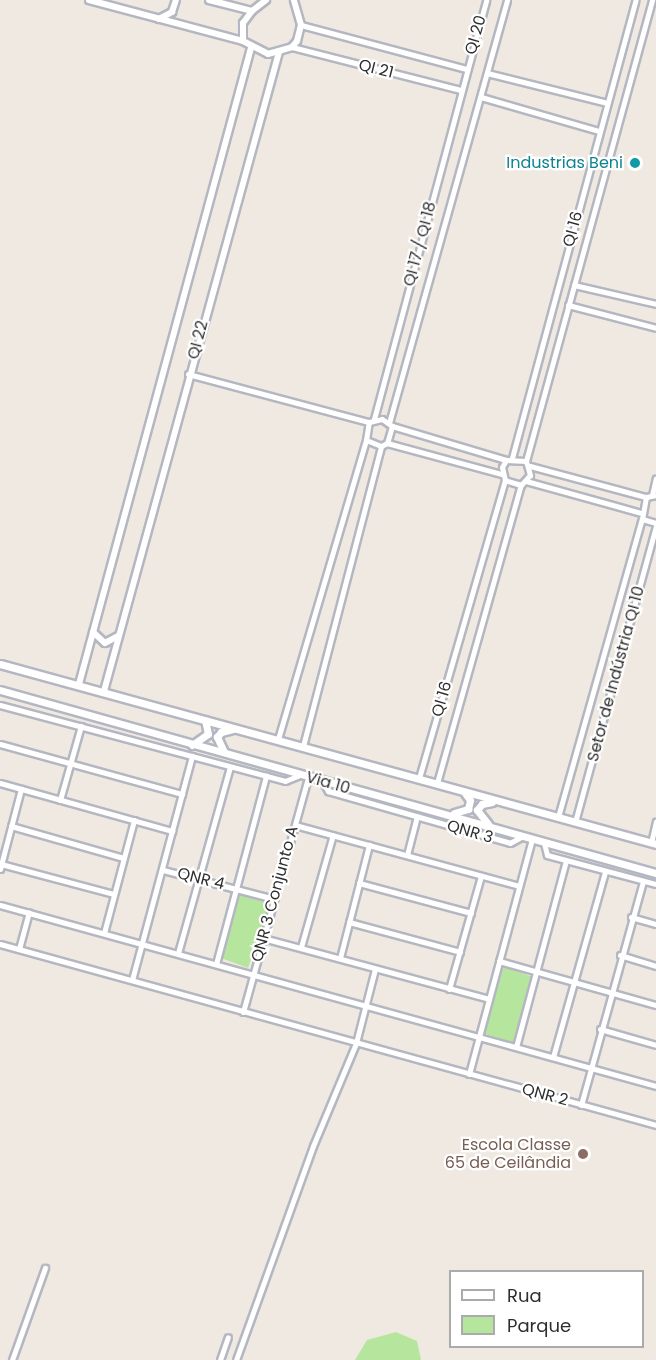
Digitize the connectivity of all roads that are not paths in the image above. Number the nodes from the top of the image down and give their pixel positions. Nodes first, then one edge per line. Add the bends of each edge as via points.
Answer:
1 (89, 0) edge
2 (176, 0) edge
3 (209, 0) edge
4 (294, 0) edge
5 (486, 0) edge
6 (507, 0) edge
7 (636, 0) edge
8 (652, 0) edge
9 (265, 1) edge
10 (252, 11) junction
11 (158, 19) junction
12 (301, 25) junction
13 (243, 41) junction
14 (292, 47) junction
15 (251, 48) junction
16 (279, 52) junction
17 (466, 69) junction
18 (487, 73) junction
19 (461, 90) junction
20 (481, 97) junction
21 (607, 103) junction
22 (599, 131) junction
23 (574, 285) junction
24 (656, 304) edge
25 (568, 305) junction
26 (656, 328) edge
27 (189, 374) junction
28 (371, 421) junction
29 (390, 425) junction
30 (366, 440) junction
31 (384, 445) junction
32 (509, 459) junction
33 (528, 464) junction
34 (501, 474) junction
35 (656, 478) edge
36 (505, 480) junction
37 (524, 483) junction
38 (652, 496) edge
39 (641, 516) junction
40 (656, 525) edge
41 (93, 632) junction
42 (118, 636) junction
43 (0, 664) edge
44 (79, 684) junction
45 (0, 690) edge
46 (105, 691) junction
47 (0, 705) edge
48 (205, 720) junction
49 (81, 726) junction
50 (238, 729) junction
51 (278, 739) junction
52 (0, 744) edge
53 (192, 745) junction
54 (303, 746) junction
55 (224, 753) junction
56 (192, 756) junction
57 (70, 763) junction
58 (230, 767) junction
59 (266, 776) junction
60 (304, 776) junction
61 (419, 778) junction
62 (322, 781) junction
63 (0, 783) edge
64 (437, 783) junction
65 (21, 789) junction
66 (460, 790) junction
67 (182, 794) junction
68 (60, 800) junction
69 (495, 802) junction
70 (434, 811) junction
71 (417, 816) junction
72 (558, 817) junction
73 (134, 820) junction
74 (575, 822) junction
75 (656, 822) edge
76 (295, 825) junction
77 (11, 826) junction
78 (493, 827) junction
79 (172, 831) junction
80 (333, 835) junction
81 (521, 837) junction
82 (532, 840) junction
83 (544, 843) junction
84 (653, 843) edge
85 (369, 845) junction
86 (407, 855) junction
87 (123, 858) junction
88 (566, 861) junction
89 (1, 866) edge
90 (163, 870) junction
91 (605, 872) junction
92 (656, 873) edge
93 (481, 876) junction
94 (200, 879) junction
95 (643, 881) junction
96 (359, 883) junction
97 (656, 884) edge
98 (519, 886) junction
99 (237, 889) junction
100 (114, 894) junction
101 (274, 900) junction
102 (0, 904) edge
103 (29, 912) junction
104 (471, 913) junction
105 (631, 917) junction
106 (349, 922) junction
107 (656, 924) edge
108 (104, 933) junction
109 (263, 938) junction
110 (0, 944) edge
111 (143, 944) junction
112 (301, 947) junction
113 (19, 949) junction
114 (460, 952) junction
115 (178, 953) junction
116 (620, 955) junction
117 (340, 958) junction
118 (499, 961) junction
119 (216, 964) junction
120 (656, 966) edge
121 (375, 969) junction
122 (536, 971) junction
123 (254, 974) junction
124 (132, 980) junction
125 (574, 982) junction
126 (450, 989) junction
127 (610, 992) junction
128 (489, 999) junction
129 (656, 1005) edge
130 (365, 1006) junction
131 (243, 1012) junction
132 (600, 1029) junction
133 (478, 1036) junction
134 (356, 1043) junction
135 (656, 1045) edge
136 (516, 1047) junction
137 (553, 1057) junction
138 (591, 1068) junction
139 (469, 1074) junction
140 (656, 1086) edge
141 (581, 1105) junction
142 (656, 1125) edge
143 (45, 1269) dead end
144 (228, 1337) dead end
145 (12, 1360) edge
146 (220, 1360) edge
147 (236, 1360) edge

1 - 11 street
2 - 11 street via 172,12
3 - 10 street
4 - 12 street
5 - 17 street, QI 20
6 - 18 street
7 - 21 street, QI 16
8 - 23 street
9 - 10 street
10 - 13 street via 243,24
11 - 13 street
12 - 14 street
12 - 17 street, QI 21
13 - 15 street
14 - 16 street
14 - 19 street, QI 21
15 - 16 street via 264,53
15 - 41 street
16 - 27 street, QI 22
17 - 19 street, QI 17 / QI 18
18 - 20 street
18 - 21 street
19 - 28 street, QI 17 / QI 18
20 - 22 street
20 - 29 street
21 - 22 street, QI 16
22 - 32 street, QI 16
23 - 24 street
23 - 25 street
25 - 26 street
25 - 33 street
27 - 28 street
27 - 42 street, QI 22
28 - 29 street
28 - 30 street, QI 17 / QI 18
29 - 31 street
29 - 32 street
30 - 31 street
30 - 51 street
31 - 34 street
31 - 54 street
32 - 33 street
32 - 34 street, QI 16
33 - 37 street
33 - 38 street
34 - 36 street
35 - 38 street
36 - 37 street
36 - 61 street, QI 16
37 - 39 street
37 - 64 street
38 - 39 street
39 - 40 street
39 - 72 street
40 - 74 street, Setor de Indústria QI 10
41 - 42 street via 105,643
41 - 44 street
42 - 46 street, QI 22
43 - 44 main road, Via 10
44 - 46 main road, Via 10
45 - 53 main road, Via 10
46 - 48 main road, Via 10
47 - 49 street
48 - 50 main road, Via 10
48 - 53 main road via 208,734
49 - 56 street
49 - 57 street
50 - 51 main road, Via 10
50 - 55 main road via 219,734 216,742
51 - 54 main road, Via 10
52 - 57 street
53 - 55 main road, Via 10
54 - 61 main road, Via 10
55 - 60 main road, Via 10
56 - 58 street
56 - 67 street
57 - 67 street
57 - 68 street
58 - 59 street
58 - 94 street
59 - 60 street via 285,781
59 - 99 street
60 - 62 main road, Via 10
60 - 76 street, QNR 3 Conjunto A
61 - 64 main road, Via 10
62 - 70 main road, Via 10
62 - 71 street, QNR 3 via 328,791
63 - 65 street
64 - 66 main road, Via 10
65 - 68 street
65 - 77 street
66 - 69 main road, Via 10
66 - 70 main road via 469,795 465,812
67 - 79 street
68 - 73 street
69 - 72 main road, Via 10
69 - 78 main road via 485,802 477,810 480,819
70 - 78 main road, Via 10
71 - 81 street, QNR 3 via 510,843
71 - 86 street
72 - 74 main road, Via 10
73 - 79 street
73 - 87 street
74 - 84 main road, Via 10
75 - 84 street
76 - 80 street
76 - 101 street, QNR 3 Conjunto A
77 - 87 street
77 - 89 street
78 - 81 main road, Via 10
79 - 90 street
80 - 85 street
80 - 112 street
81 - 82 main road, Via 10
82 - 83 main road, Via 10
82 - 98 street
83 - 88 street via 545,854
83 - 92 main road, Via 10
85 - 86 street
85 - 96 street
86 - 93 street
87 - 100 street
88 - 91 street
88 - 122 street
89 - 100 street
90 - 94 street, QNR 4
90 - 111 street, QNR 4
91 - 95 street
91 - 125 street
93 - 98 street
93 - 104 street
94 - 99 street, QNR 4
94 - 115 street
95 - 97 street
95 - 105 street, QNR 2
96 - 104 street
96 - 106 street
98 - 118 street
99 - 101 street
99 - 119 street, QNR 4
100 - 108 street
101 - 109 street, QNR 3 Conjunto A
102 - 103 street
103 - 108 street
103 - 113 street
104 - 114 street
105 - 107 street
105 - 116 street, QNR 2
106 - 114 street
106 - 117 street
108 - 111 street
109 - 112 street
109 - 123 street, QNR 3 Conjunto A
110 - 113 street
111 - 115 street
111 - 124 street, QNR 4
112 - 117 street
113 - 124 street
114 - 126 street
115 - 119 street
116 - 120 street
116 - 127 street, QNR 2
117 - 121 street
118 - 122 street
118 - 128 street
119 - 123 street
121 - 126 street
121 - 130 street
122 - 125 street
122 - 136 street
123 - 130 street
123 - 131 street, QNR 3 Conjunto A
124 - 131 street
125 - 127 street
125 - 137 street
126 - 128 street
127 - 129 street
127 - 132 street, QNR 2
128 - 133 street
130 - 133 street
130 - 134 street
131 - 134 street, QNR 2
132 - 135 street
132 - 138 street, QNR 2
133 - 136 street
133 - 139 street
134 - 139 street, QNR 2
134 - 147 street via 313,1146
136 - 137 street
137 - 138 street
138 - 140 street
138 - 141 street, QNR 2
139 - 141 street, QNR 2
141 - 142 street
143 - 145 street
144 - 146 street

